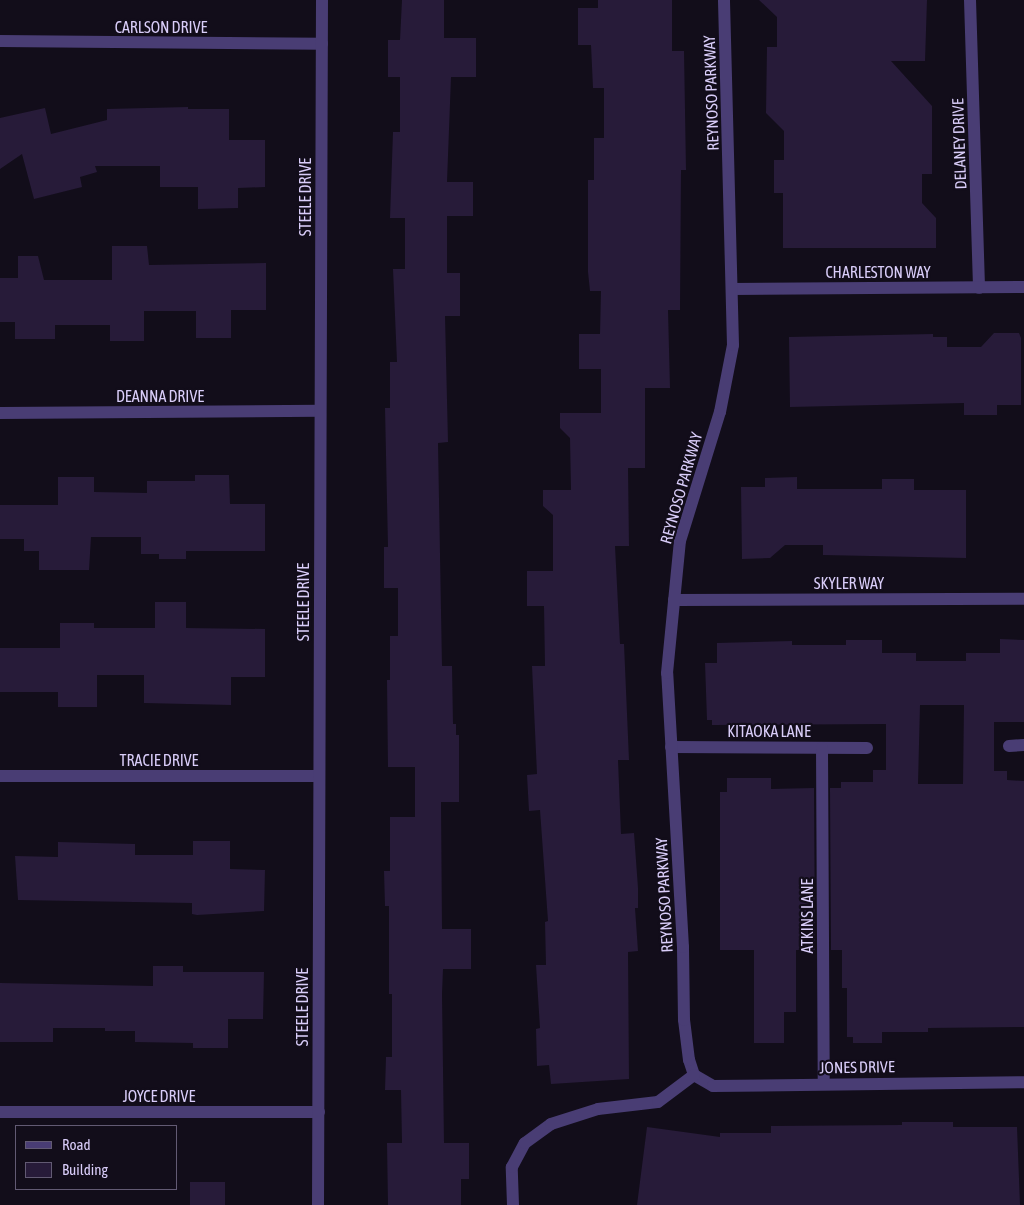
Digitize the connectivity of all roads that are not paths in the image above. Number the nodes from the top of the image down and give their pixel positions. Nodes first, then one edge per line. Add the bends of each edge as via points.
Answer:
1 (322, 0) edge
2 (724, 0) edge
3 (970, 0) edge
4 (0, 41) edge
5 (322, 44) junction
6 (1024, 287) edge
7 (979, 288) junction
8 (732, 289) junction
9 (320, 411) junction
10 (0, 412) edge
11 (1024, 599) edge
12 (674, 600) junction
13 (1009, 746) dead end
14 (1024, 746) edge
15 (671, 747) junction
16 (822, 748) junction
17 (867, 748) dead end
18 (0, 776) edge
19 (319, 776) junction
20 (694, 1075) junction
21 (1024, 1082) edge
22 (824, 1084) junction
23 (0, 1112) edge
24 (319, 1112) junction
25 (318, 1205) edge
26 (513, 1205) edge

1 - 5 street, STEELE DRIVE
2 - 8 street, REYNOSO PARKWAY
3 - 7 street, DELANEY DRIVE
4 - 5 street, CARLSON DRIVE
5 - 9 street, STEELE DRIVE
6 - 7 street, CHARLESTON WAY
7 - 8 street, CHARLESTON WAY
8 - 12 street, REYNOSO PARKWAY via 734,345 728,378 680,541
9 - 10 street, DEANNA DRIVE
9 - 19 street, STEELE DRIVE
11 - 12 street, SKYLER WAY
12 - 15 street, REYNOSO PARKWAY via 667,673
13 - 14 street
15 - 16 street, KITAOKA LANE
15 - 20 street, REYNOSO PARKWAY via 684,1020
16 - 17 street, KITAOKA LANE
16 - 22 street, ATKINS LANE
18 - 19 street, TRACIE DRIVE
19 - 24 street, STEELE DRIVE
20 - 22 street, JONES DRIVE via 713,1086
20 - 26 street via 658,1102 598,1109 551,1124 526,1143 512,1167
21 - 22 street, JONES DRIVE
23 - 24 street, JOYCE DRIVE
24 - 25 street, STEELE DRIVE

